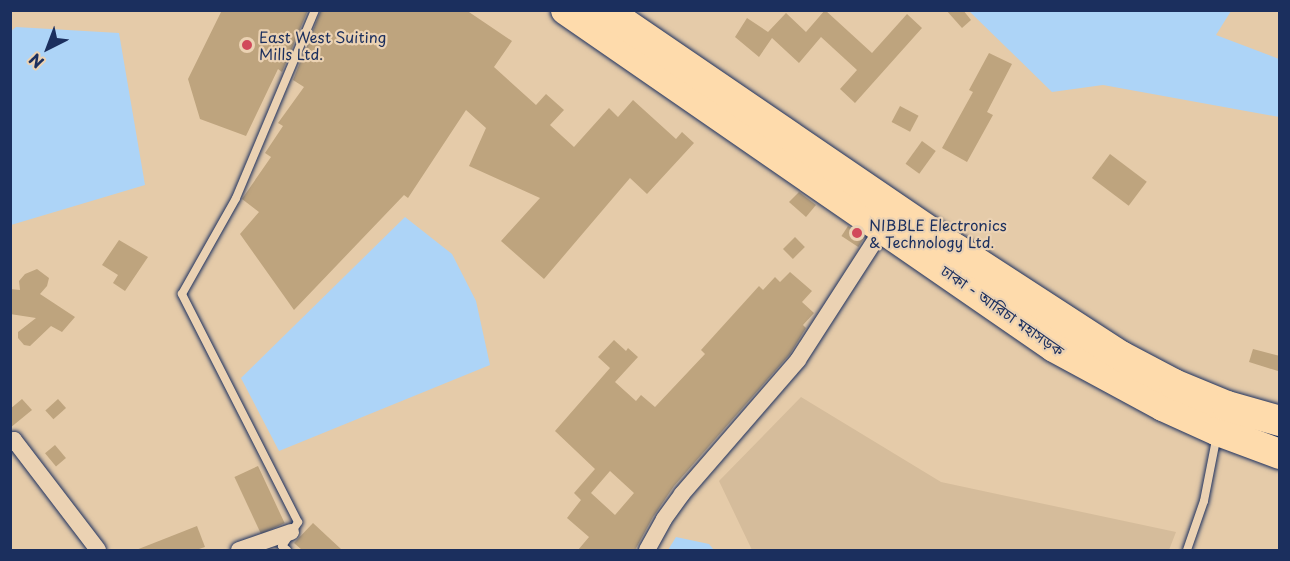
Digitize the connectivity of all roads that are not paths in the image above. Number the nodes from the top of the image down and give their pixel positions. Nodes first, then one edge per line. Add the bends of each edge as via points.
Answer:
1 (315, 10) edge
2 (566, 10) edge
3 (605, 10) edge
4 (883, 228) junction
5 (1280, 422) edge
6 (1218, 431) junction
7 (10, 443) edge
8 (1280, 454) edge
9 (291, 532) junction
10 (98, 550) edge
11 (239, 550) edge
12 (287, 550) edge
13 (647, 550) edge
14 (1187, 550) edge

1 - 9 lane via 236,198 182,294 298,522
2 - 4 highway, ঢাকা - আরিচা মহাসড়ক
3 - 5 highway via 1121,356 1174,384
4 - 6 highway, ঢাকা - আরিচা মহাসড়ক via 1054,347 1104,376
4 - 13 street via 798,360 682,494
6 - 8 highway, ঢাকা - আরিচা মহাসড়ক
6 - 14 lane via 1204,501
7 - 10 street via 14,440
9 - 11 street
9 - 12 lane via 282,546

